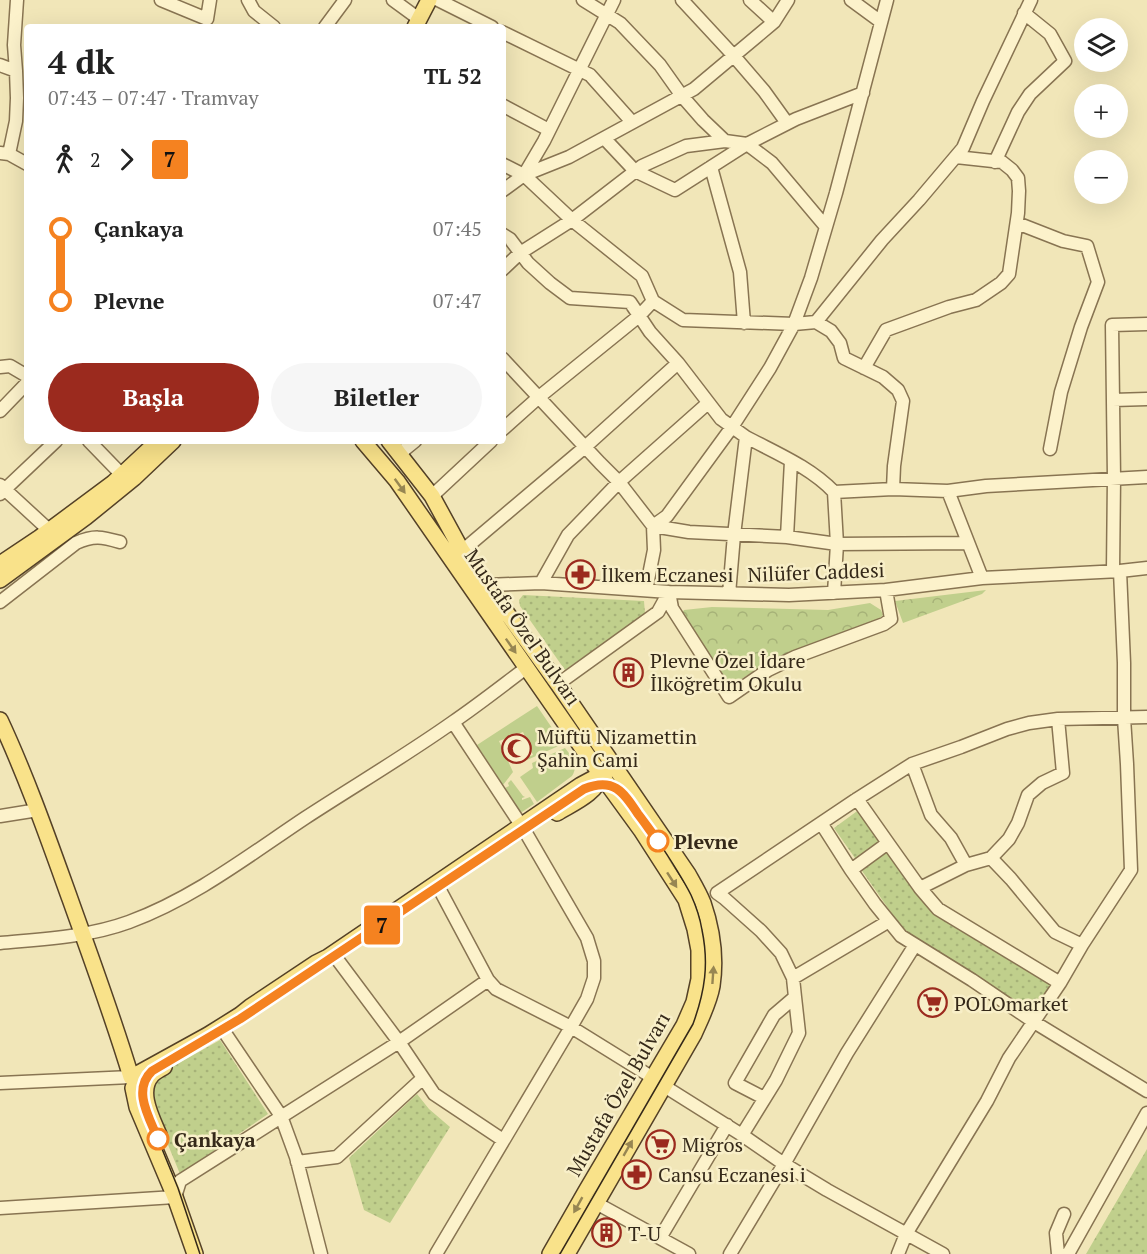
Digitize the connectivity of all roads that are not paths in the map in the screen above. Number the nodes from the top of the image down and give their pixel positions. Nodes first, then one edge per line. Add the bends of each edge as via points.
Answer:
1 (16, 0) edge
2 (161, 0) edge
3 (210, 0) edge
4 (248, 0) edge
5 (345, 0) edge
6 (393, 0) edge
7 (429, 0) edge
8 (438, 0) edge
9 (583, 0) edge
10 (614, 0) edge
11 (682, 0) edge
12 (750, 0) edge
13 (788, 0) edge
14 (851, 0) edge
15 (887, 0) edge
16 (1031, 0) edge
17 (1024, 13) junction
18 (607, 15) junction
19 (774, 22) junction
20 (881, 22) junction
21 (417, 23) edge
22 (270, 24) edge
23 (327, 24) edge
24 (486, 24) edge
25 (506, 34) edge
26 (734, 55) junction
27 (0, 65) edge
28 (16, 71) junction
29 (579, 71) junction
30 (863, 93) junction
31 (682, 96) junction
32 (506, 107) edge
33 (632, 122) junction
34 (787, 123) junction
35 (549, 130) junction
36 (604, 138) junction
37 (725, 141) junction
38 (747, 144) junction
39 (4, 153) edge
40 (956, 158) junction
41 (995, 162) junction
42 (24, 163) edge
43 (506, 166) edge
44 (711, 167) junction
45 (635, 171) junction
46 (524, 175) junction
47 (506, 188) edge
48 (572, 220) junction
49 (1017, 223) junction
50 (826, 227) junction
51 (506, 237) edge
52 (520, 253) junction
53 (506, 266) edge
54 (653, 301) junction
55 (639, 316) junction
56 (816, 322) junction
57 (744, 323) junction
58 (794, 324) junction
59 (1147, 324) edge
60 (678, 363) junction
61 (506, 364) edge
62 (0, 367) edge
63 (864, 368) junction
64 (24, 374) edge
65 (24, 386) edge
66 (539, 397) junction
67 (1147, 399) edge
68 (1113, 400) junction
69 (708, 403) junction
70 (0, 411) edge
71 (506, 426) edge
72 (732, 427) junction
73 (746, 437) junction
74 (53, 444) edge
75 (92, 444) edge
76 (155, 444) edge
77 (170, 444) edge
78 (366, 444) edge
79 (391, 444) edge
80 (411, 444) edge
81 (488, 444) edge
82 (585, 447) junction
83 (1050, 449) dead end
84 (399, 454) junction
85 (791, 461) junction
86 (122, 475) junction
87 (1147, 477) edge
88 (1114, 478) junction
89 (620, 482) junction
90 (893, 489) junction
91 (2, 490) edge
92 (948, 491) junction
93 (834, 492) junction
94 (432, 496) junction
95 (653, 526) junction
96 (50, 531) junction
97 (734, 535) junction
98 (787, 537) junction
99 (120, 542) dead end
100 (968, 543) junction
101 (837, 544) junction
102 (462, 551) junction
103 (0, 564) edge
104 (1147, 568) edge
105 (1117, 571) junction
106 (982, 578) junction
107 (0, 580) edge
108 (541, 583) junction
109 (486, 585) junction
110 (646, 590) junction
111 (886, 590) junction
112 (669, 592) junction
113 (834, 593) junction
114 (729, 594) junction
115 (0, 602) edge
116 (526, 668) junction
117 (558, 684) junction
118 (1147, 717) edge
119 (1124, 718) junction
120 (1058, 719) junction
121 (0, 720) edge
122 (453, 722) junction
123 (912, 764) junction
124 (614, 766) junction
125 (600, 775) junction
126 (857, 799) junction
127 (38, 810) junction
128 (0, 816) edge
129 (821, 823) junction
130 (524, 829) junction
131 (888, 843) junction
132 (991, 858) junction
133 (966, 865) junction
134 (851, 870) junction
135 (920, 888) junction
136 (441, 892) junction
137 (717, 893) junction
138 (702, 902) junction
139 (889, 921) junction
140 (83, 934) junction
141 (0, 944) edge
142 (915, 945) junction
143 (1082, 945) junction
144 (337, 959) junction
145 (793, 978) junction
146 (488, 980) junction
147 (1060, 983) junction
148 (795, 997) junction
149 (1034, 1022) junction
150 (571, 1027) junction
151 (225, 1033) junction
152 (399, 1042) junction
153 (423, 1078) junction
154 (138, 1080) junction
155 (658, 1082) junction
156 (0, 1083) edge
157 (1147, 1091) edge
158 (764, 1098) junction
159 (1147, 1113) edge
160 (280, 1116) junction
161 (727, 1125) junction
162 (742, 1135) junction
163 (503, 1140) junction
164 (297, 1162) junction
165 (784, 1164) junction
166 (180, 1181) junction
167 (176, 1197) junction
168 (596, 1203) junction
169 (0, 1208) edge
170 (1064, 1214) dead end
171 (906, 1234) junction
172 (660, 1238) junction
173 (195, 1254) edge
174 (205, 1254) edge
175 (321, 1254) edge
176 (436, 1254) edge
177 (550, 1254) edge
178 (567, 1254) edge
179 (689, 1254) edge
180 (730, 1254) edge
181 (898, 1254) edge
182 (943, 1254) edge
183 (1058, 1254) edge
184 (1068, 1254) edge

1 - 28 street
2 - 3 street via 207,19
4 - 22 street
5 - 23 street
6 - 21 street
7 - 21 main road
8 - 24 street
9 - 18 street
10 - 18 street
11 - 26 street
12 - 19 street
13 - 19 street
14 - 20 street
15 - 20 street
16 - 17 street
17 - 40 street
17 - 41 street via 1050,34 1065,61 1030,94
18 - 29 street
18 - 31 street via 620,22 660,65
19 - 26 street
20 - 30 street
25 - 29 street
26 - 31 street
26 - 34 street
27 - 28 street
28 - 39 street via 16,121
29 - 33 street via 590,75
29 - 35 street
30 - 34 street
30 - 50 street
31 - 33 street
31 - 37 street
32 - 35 street
33 - 36 street
34 - 38 street
35 - 46 street
36 - 45 street
36 - 46 street
37 - 38 street
37 - 45 street via 686,146
38 - 44 street
38 - 50 street via 772,163
39 - 42 street
40 - 41 street
40 - 56 street via 882,240
41 - 49 street via 1002,162 1018,178
43 - 46 street
44 - 45 street via 675,190
44 - 57 street via 740,272
45 - 48 street
46 - 47 street
46 - 48 street
48 - 52 street
48 - 54 street via 642,276
49 - 63 street via 1009,274 1001,283 976,300 886,330
49 - 83 street via 1087,246 1098,282 1061,392
50 - 58 street
51 - 52 street
52 - 53 street
52 - 55 street via 570,298 630,302
54 - 55 street
54 - 57 street via 683,320
55 - 60 street
55 - 66 street
56 - 58 street
56 - 63 street via 831,331 844,358
57 - 58 street
58 - 72 street
59 - 68 street via 1112,325
60 - 69 street
60 - 82 street
61 - 66 street
62 - 64 street via 10,366
63 - 90 street via 883,377 898,390 903,401
65 - 70 street
66 - 71 street
66 - 82 street
67 - 68 street
68 - 88 street
69 - 72 street
69 - 89 street
72 - 73 street
72 - 95 street via 667,516
73 - 85 street
73 - 97 street
74 - 91 street
75 - 86 street
76 - 86 main road
77 - 107 main road via 94,511
78 -> 116 main road, Mustafa Özel Bulvarı via 397,481
79 - 84 main road, Mustafa Özel Bulvarı
80 - 84 street
81 - 94 street
82 - 89 street
82 - 102 street
84 - 94 main road, Mustafa Özel Bulvarı
85 - 93 street via 823,480
85 - 98 street
86 - 96 main road
87 - 88 street
88 - 92 street
88 - 105 street
89 - 95 street
89 - 108 street via 568,535
90 - 92 street
90 - 93 street
91 - 96 street
92 - 100 street
93 - 101 street
94 - 102 main road, Mustafa Özel Bulvarı
95 - 97 street
95 - 110 street via 654,550
96 - 103 main road
97 - 98 street
97 - 114 street
98 - 101 street
99 - 115 street via 88,537 76,543
100 - 101 street
100 - 106 street
101 - 113 street
102 - 109 main road, Mustafa Özel Bulvarı
104 - 105 street, Nilüfer Caddesi
105 - 106 street, Nilüfer Caddesi
105 - 119 street
106 - 111 street, Nilüfer Caddesi
108 - 109 street, Nilüfer Caddesi
108 - 110 street, Nilüfer Caddesi
109 - 117 main road, Mustafa Özel Bulvarı
110 - 112 street, Nilüfer Caddesi
111 - 112 street via 891,619 884,624 795,657 729,697 672,608
111 - 113 street, Nilüfer Caddesi
112 - 114 street, Nilüfer Caddesi
112 - 117 street via 658,612
113 - 114 street, Nilüfer Caddesi
116 - 122 street
116 - 125 main road, Mustafa Özel Bulvarı
117 - 124 main road, Mustafa Özel Bulvarı
118 - 119 street
119 - 120 street
119 - 143 street via 1131,870
120 - 123 street via 1007,729
120 - 132 street via 1063,773 1028,795 1009,839
121 - 127 main road
122 - 130 street
122 - 140 street via 201,887 129,922
123 - 126 street
123 - 133 street via 931,815 951,838
124 - 125 main road
124 - 138 main road, Mustafa Özel Bulvarı via 688,874
125 - 130 main road via 593,790
125 -> 155 main road, Mustafa Özel Bulvarı via 686,900 699,950 694,1002
126 - 129 street
126 - 131 street
127 - 128 street
127 - 140 main road
129 - 134 street
129 - 137 street
130 - 136 main road
130 - 150 street via 587,939 594,961 594,978 587,999
130 - 154 main road via 240,1016 139,1073
131 - 134 street
131 - 135 street
132 - 133 street
132 - 143 street via 1055,932
133 - 135 street
134 - 139 street
135 - 147 street via 938,909
136 - 144 main road
136 - 146 street
137 - 138 street
137 - 145 street via 782,953
155 -> 138 main road, Mustafa Özel Bulvarı via 694,1034 712,987 714,961
139 - 142 street
139 - 145 street
140 - 141 street
140 - 154 main road via 123,1050
142 - 149 street
142 - 165 street
143 - 147 street
144 - 151 main road
144 - 152 street
145 - 148 street
146 - 150 street via 496,989
146 - 152 street
147 - 149 street
148 - 158 street via 799,1033
148 - 158 street via 774,1014 735,1083
149 - 157 street
149 - 171 street
150 - 155 street
150 - 163 street
151 - 154 main road
151 - 160 street
152 - 153 street
152 - 160 street
153 - 163 street via 434,1094
153 - 164 street via 337,1157
154 - 156 street
154 - 166 main road via 145,1089 147,1103
154 - 167 main road via 133,1088 137,1107
155 - 161 street
168 -> 155 main road, Mustafa Özel Bulvarı
155 -> 177 main road, Mustafa Özel Bulvarı via 586,1191
158 - 162 street
159 - 184 street
160 - 164 street
160 - 166 street
161 - 162 street
161 - 172 street
162 - 165 street
163 - 176 street
164 - 175 street
165 - 171 street
165 - 180 street
166 - 167 street
166 - 174 main road
167 - 169 street
167 - 173 main road
168 - 172 street
168 - 178 main road, Mustafa Özel Bulvarı
170 - 183 street via 1056,1233
171 - 181 street
171 - 182 street
172 - 179 street

